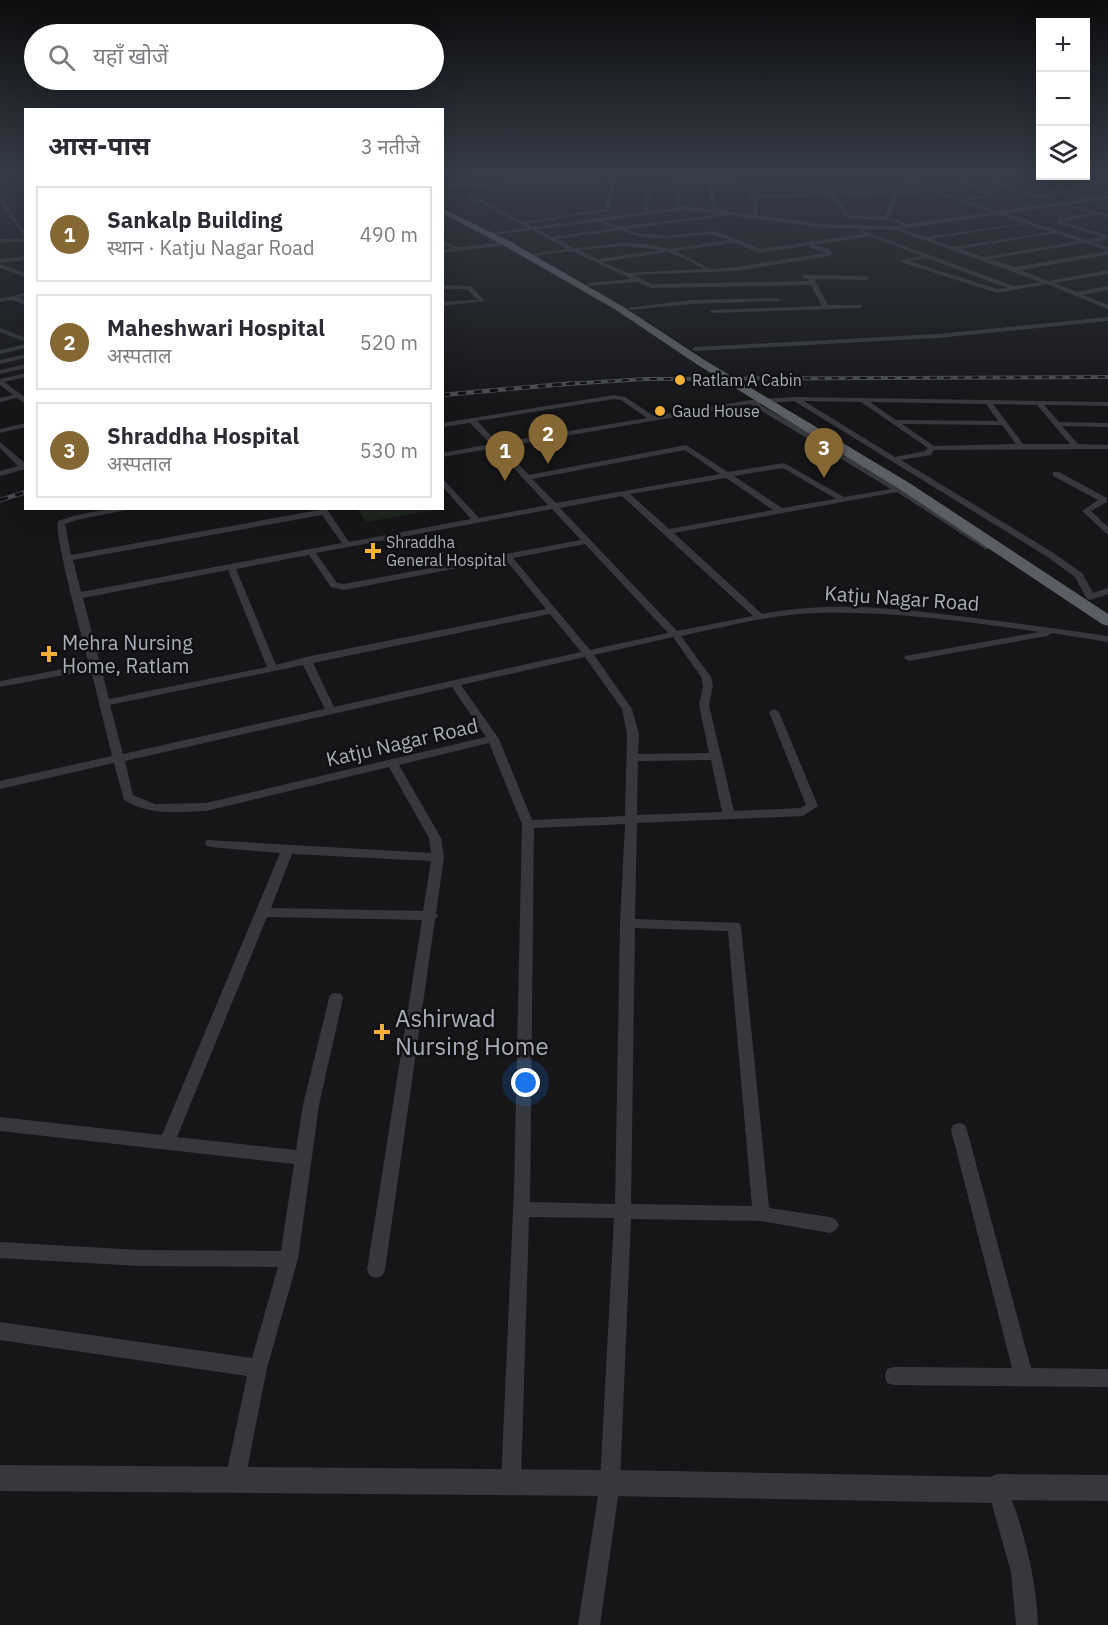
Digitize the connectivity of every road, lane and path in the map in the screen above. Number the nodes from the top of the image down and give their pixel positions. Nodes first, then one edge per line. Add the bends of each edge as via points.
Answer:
1 (523, 251) edge
2 (528, 251) edge
3 (568, 251) edge
4 (576, 251) edge
5 (668, 251) joint
6 (827, 251) edge
7 (913, 251) edge
8 (961, 251) edge
9 (1030, 251) edge
10 (1108, 251) edge
11 (537, 255) junction
12 (928, 256) junction
13 (24, 258) edge
14 (983, 258) junction
15 (0, 261) edge
16 (597, 261) junction
17 (0, 266) edge
18 (1015, 269) junction
19 (711, 271) junction
20 (1108, 272) edge
21 (24, 274) edge
22 (627, 274) junction
23 (866, 278) dead end
24 (638, 280) junction
25 (811, 280) junction
26 (1049, 282) junction
27 (772, 284) junction
28 (590, 285) junction
29 (444, 287) edge
30 (1108, 288) edge
31 (1017, 289) junction
32 (0, 291) edge
33 (1077, 294) junction
34 (24, 295) edge
35 (12, 298) junction
36 (0, 300) edge
37 (778, 300) junction
38 (24, 302) edge
39 (444, 304) edge
40 (860, 306) dead end
41 (785, 307) junction
42 (826, 307) junction
43 (1108, 307) edge
44 (630, 308) junction
45 (712, 311) dead end
46 (1108, 320) edge
47 (0, 330) edge
48 (24, 342) edge
49 (24, 342) edge
50 (24, 342) edge
51 (0, 345) edge
52 (695, 349) junction
53 (0, 352) edge
54 (24, 357) edge
55 (707, 362) junction
56 (0, 363) edge
57 (24, 366) edge
58 (0, 372) edge
59 (24, 376) edge
60 (0, 382) edge
61 (23, 399) edge
62 (0, 400) edge
63 (770, 400) junction
64 (862, 400) junction
65 (988, 402) junction
66 (1038, 402) junction
67 (1108, 404) edge
68 (653, 419) junction
69 (472, 420) junction
70 (893, 422) junction
71 (1004, 423) junction
72 (24, 424) edge
73 (1059, 424) junction
74 (444, 425) edge
75 (1108, 425) edge
76 (0, 430) edge
77 (498, 445) junction
78 (1021, 446) junction
79 (1076, 447) junction
80 (1108, 447) edge
81 (2, 448) edge
82 (932, 448) junction
83 (444, 456) edge
84 (894, 459) junction
85 (24, 466) edge
86 (0, 474) edge
87 (728, 474) junction
88 (1056, 474) dead end
89 (526, 478) junction
90 (444, 482) edge
91 (896, 490) junction
92 (624, 493) junction
93 (842, 499) junction
94 (554, 507) junction
95 (121, 510) edge
96 (323, 510) edge
97 (780, 511) junction
98 (477, 521) junction
99 (667, 532) junction
100 (1108, 532) edge
101 (586, 541) junction
102 (347, 545) junction
103 (311, 552) junction
104 (508, 557) junction
105 (68, 558) junction
106 (231, 567) junction
107 (1108, 591) edge
108 (77, 596) junction
109 (1090, 597) junction
110 (1075, 599) junction
111 (1108, 609) edge
112 (551, 611) junction
113 (760, 617) junction
114 (1108, 621) edge
115 (1058, 631) junction
116 (675, 634) junction
117 (1108, 639) edge
118 (587, 653) junction
119 (909, 658) dead end
120 (306, 660) junction
121 (96, 666) junction
122 (272, 667) junction
123 (454, 682) junction
124 (0, 684) edge
125 (105, 703) junction
126 (331, 711) junction
127 (774, 712) dead end
128 (493, 739) junction
129 (716, 756) junction
130 (632, 758) junction
131 (119, 760) junction
132 (392, 763) junction
133 (0, 785) edge
134 (729, 816) junction
135 (630, 822) junction
136 (528, 824) junction
137 (211, 843) dead end
138 (288, 850) junction
139 (438, 856) junction
140 (264, 912) junction
141 (431, 916) junction
142 (627, 923) junction
143 (336, 998) dead end
144 (0, 1124) edge
145 (959, 1130) dead end
146 (166, 1144) junction
147 (303, 1158) junction
148 (521, 1209) junction
149 (623, 1211) junction
150 (761, 1214) junction
151 (830, 1225) dead end
152 (0, 1250) edge
153 (289, 1258) junction
154 (376, 1270) dead end
155 (0, 1331) edge
156 (258, 1368) junction
157 (894, 1376) dead end
158 (1024, 1377) junction
159 (1108, 1378) edge
160 (0, 1478) edge
161 (235, 1480) junction
162 (512, 1482) junction
163 (610, 1483) junction
164 (997, 1487) junction
165 (1108, 1488) edge
166 (589, 1625) edge
167 (1027, 1625) edge

1 - 55 highway
2 - 11 highway
3 - 11 street
4 - 16 street
5 - 16 street
5 - 19 street
6 - 19 street via 829,254
7 - 12 street
8 - 14 street
9 - 14 street
10 - 18 street
11 - 28 highway
12 - 31 street
12 - 31 street via 903,261 993,291
13 - 15 street
14 - 18 street
16 - 22 street
17 - 21 street
18 - 26 street
19 - 22 street
20 - 26 street
22 - 24 street
23 - 25 street
24 - 25 street
24 - 27 street via 651,286
24 - 28 street
25 - 27 street
25 - 42 street
26 - 31 street
26 - 33 street
27 - 37 street
28 - 44 highway
29 - 39 street via 469,287 482,301
30 - 33 street
32 - 35 street
33 - 43 street
34 - 35 street
35 - 36 street
35 - 38 street
37 - 41 street
37 - 44 street
40 - 42 street
41 - 42 street
41 - 45 street
44 - 52 highway
46 - 52 street via 948,335
47 - 48 street
49 - 51 street
50 - 53 street
52 - 55 highway
54 - 56 street
55 - 63 highway
57 - 58 street
59 - 60 street
60 - 61 street
61 - 62 street
63 - 64 street
63 - 68 street
63 - 84 street
63 - 91 street
63 - 109 highway via 974,521
63 - 110 highway
64 - 65 street
64 - 70 street
65 - 66 street
65 - 71 street
66 - 67 street
66 - 73 street
68 - 69 street via 623,398 614,397
68 - 77 street
69 - 74 street
69 - 77 street
70 - 71 street
70 - 82 street
71 - 78 street
72 - 76 street
73 - 75 street
73 - 79 street
77 - 83 street
77 - 89 street
78 - 79 street
78 - 82 street
79 - 80 street
81 - 85 street
82 - 84 street via 928,453
84 - 109 street via 1079,575
85 - 86 street
87 - 89 street via 690,448 682,447
87 - 92 street
87 - 93 street via 784,465
87 - 97 street
88 - 100 street via 1104,500 1086,511
89 - 94 street
90 - 98 street
91 - 93 street
91 - 110 street
92 - 94 street
92 - 99 street
93 - 97 street
94 - 98 street
94 - 101 street
95 - 105 street, Katju Nagar Road via 61,523
96 - 102 street
96 - 105 street
97 - 99 street
98 - 102 street
99 - 113 street
101 - 104 street
101 - 116 street
102 - 103 street
103 - 104 street via 339,587
103 - 106 street
104 - 112 street
105 - 108 street, Katju Nagar Road
106 - 108 street
106 - 122 street
107 - 109 street
108 - 121 street, Katju Nagar Road
109 - 111 highway
110 - 114 highway
112 - 118 street
112 - 120 street
113 - 115 street, Katju Nagar Road via 854,609
113 - 116 street, Katju Nagar Road
115 - 117 street, Katju Nagar Road
115 - 119 street
116 - 118 street, Katju Nagar Road
116 - 129 street via 708,681 704,705
118 - 123 street, Katju Nagar Road
118 - 130 street via 627,709 633,734
120 - 122 street
120 - 126 street
121 - 124 street
121 - 125 street, Katju Nagar Road
122 - 125 street
123 - 126 street
123 - 128 street, Katju Nagar Road
125 - 131 street, Katju Nagar Road
126 - 131 street
127 - 134 street via 812,806 803,812
128 - 132 street, Katju Nagar Road
128 - 136 street
129 - 130 street
129 - 134 street
130 - 135 street
131 - 132 street, Katju Nagar Road via 128,797 137,804 178,808 206,807
131 - 133 street
132 - 139 street via 435,838
134 - 135 street
135 - 136 street
135 - 142 street
136 - 148 street
137 - 138 street
138 - 139 street
138 - 140 street
139 - 141 street
140 - 141 street
140 - 146 street
141 - 154 street
142 - 149 street
142 - 150 street via 734,926
143 - 147 street
144 - 146 street
145 - 158 street
146 - 147 street
147 - 153 street
148 - 149 street
148 - 162 street
149 - 150 street
149 - 163 street
150 - 151 street
152 - 153 street via 140,1257
153 - 156 street
155 - 156 street
156 - 161 street
157 - 158 street
158 - 159 street
160 - 161 street
161 - 162 street
162 - 163 street
163 - 164 street via 990,1490
163 - 166 street
164 - 165 street
164 - 167 street via 1017,1551

